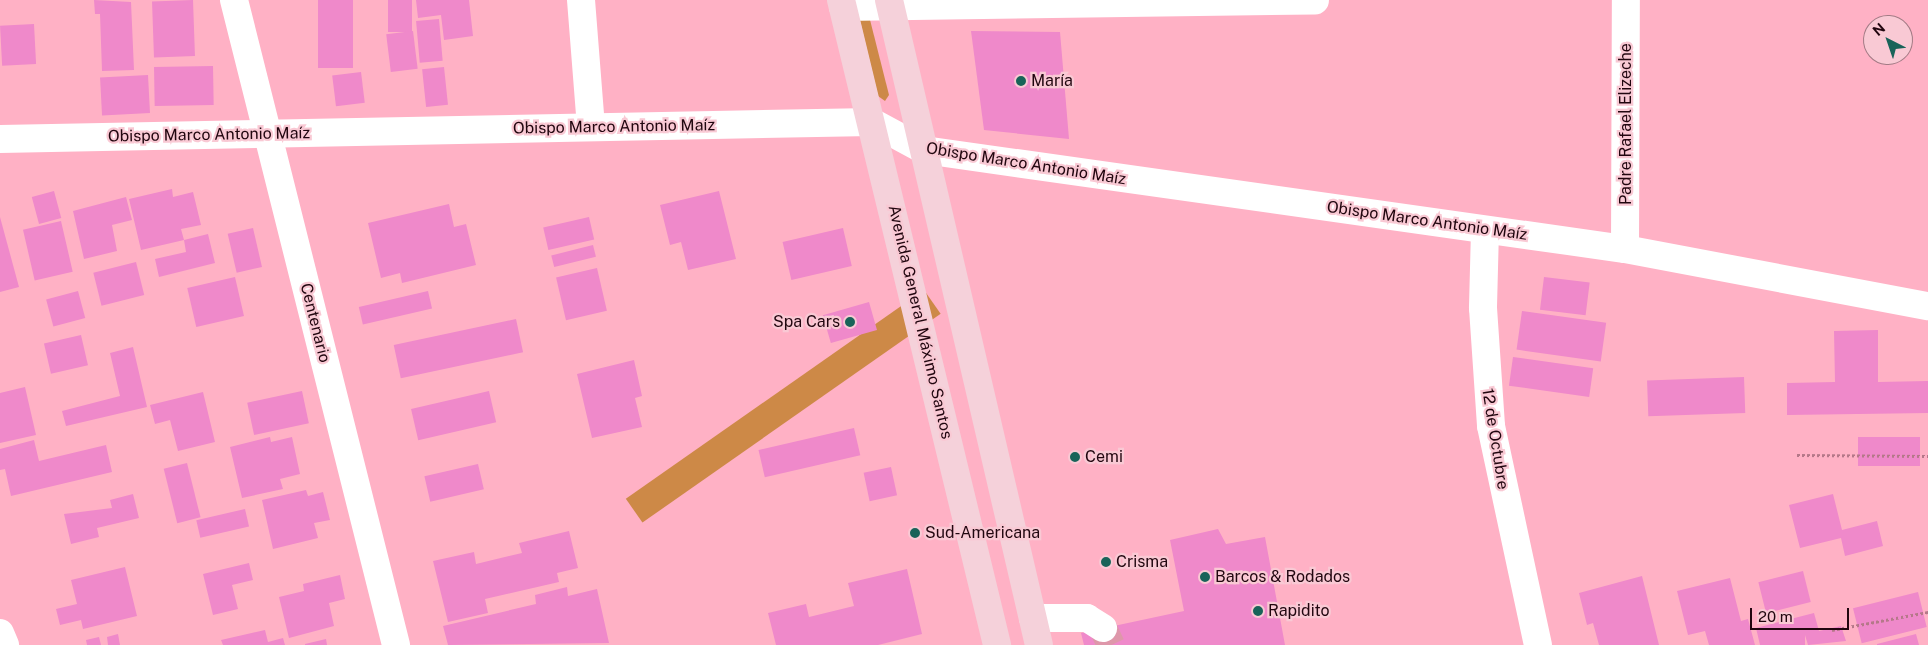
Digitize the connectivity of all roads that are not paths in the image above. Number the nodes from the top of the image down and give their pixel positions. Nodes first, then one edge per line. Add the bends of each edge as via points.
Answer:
1 (234, 0) edge
2 (581, 0) edge
3 (1271, 0) edge
4 (1314, 0) edge
5 (1626, 0) edge
6 (889, 3) edge
7 (842, 4) edge
8 (872, 122) junction
9 (591, 127) junction
10 (267, 134) junction
11 (0, 139) edge
12 (924, 150) junction
13 (1485, 230) junction
14 (1625, 249) junction
15 (1928, 306) edge
16 (1033, 618) junction
17 (1103, 628) tunnel mouth
18 (0, 633) edge
19 (5, 645) edge
20 (396, 645) edge
21 (997, 645) edge
22 (1039, 645) edge
23 (1538, 645) edge

1 - 10 street, Centenario
2 - 9 street
3 - 4 street
3 - 6 street
5 - 14 street, Padre Rafael Elizeche
6 - 7 street
6 - 12 main road
7 - 8 main road, Avenida General Máximo Santos
8 - 9 street, Obispo Marco Antonio Maíz
8 - 12 street, Obispo Marco Antonio Maíz
8 - 21 main road, Avenida General Máximo Santos
9 - 10 street, Obispo Marco Antonio Maíz
10 - 11 street, Obispo Marco Antonio Maíz
10 - 20 street, Centenario
12 - 13 street, Obispo Marco Antonio Maíz
12 - 16 main road
13 - 14 street, Obispo Marco Antonio Maíz
13 - 23 street, 12 de Octubre via 1483,308 1490,417 1514,550
14 - 15 street, Obispo Marco Antonio Maíz
16 - 17 street via 1087,618
16 - 22 main road
18 - 19 street

